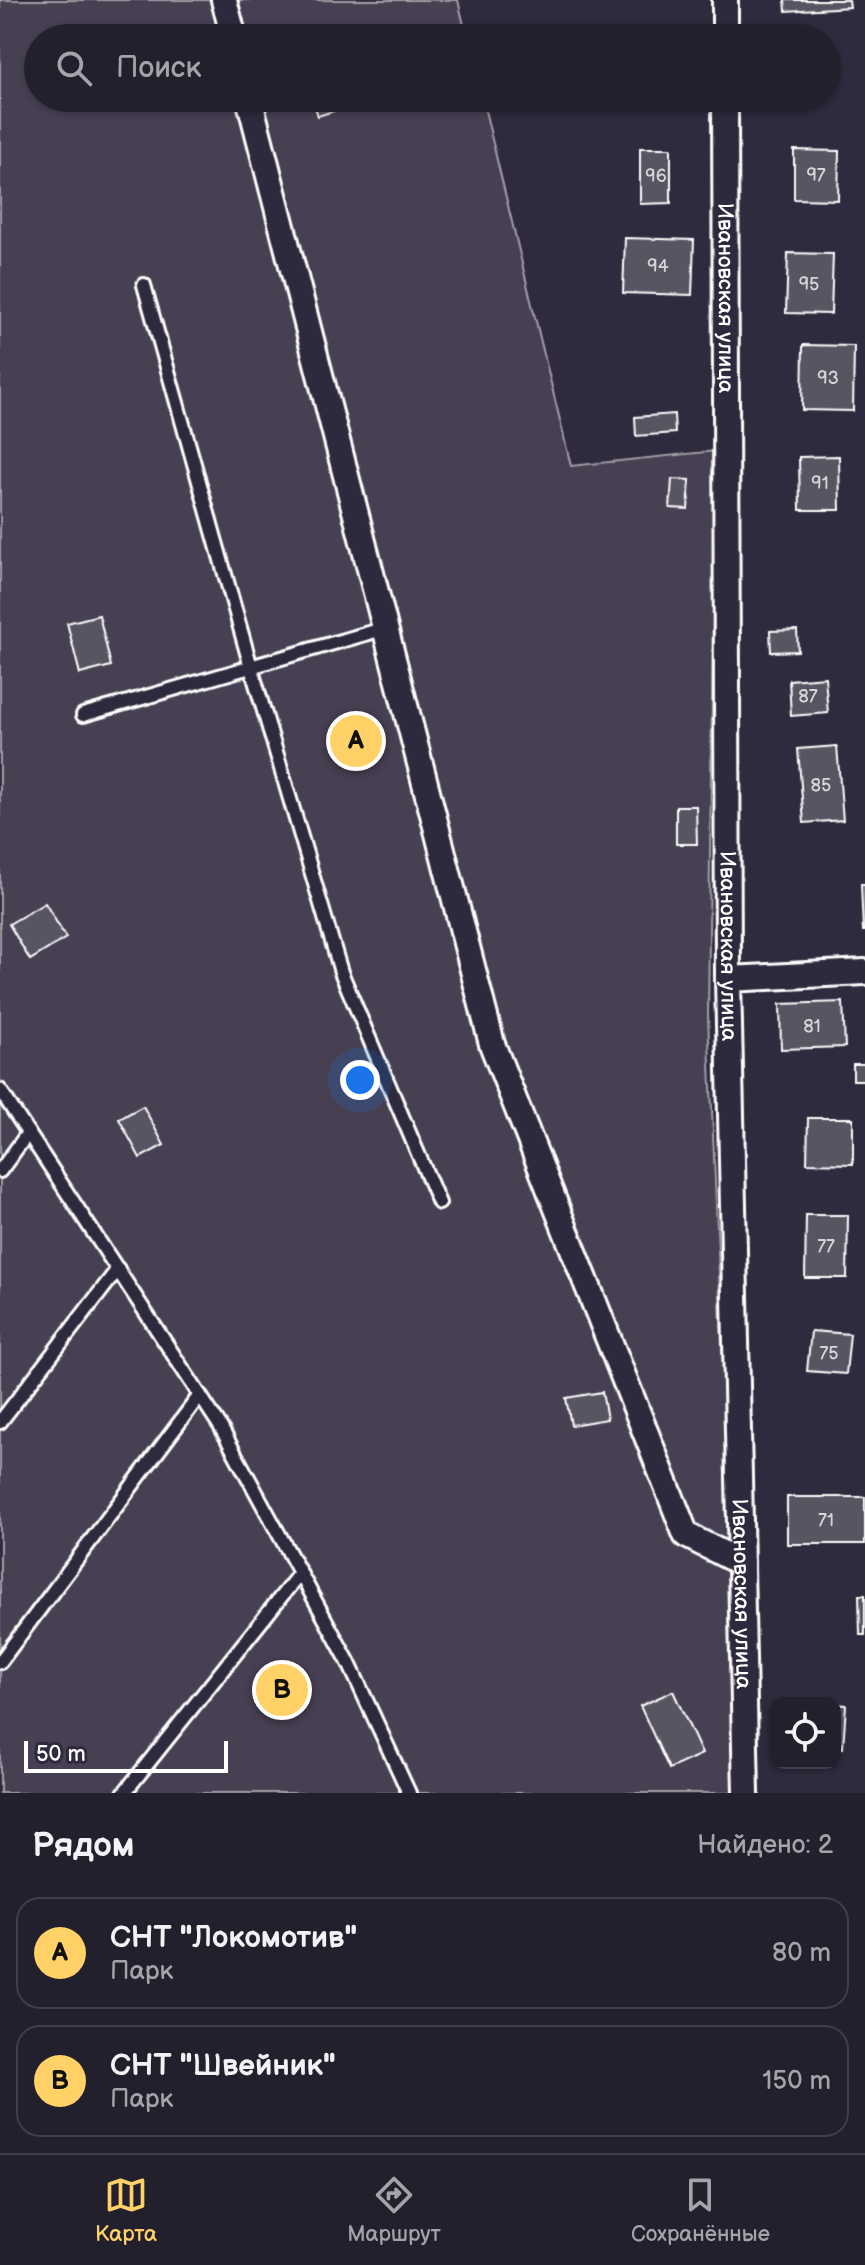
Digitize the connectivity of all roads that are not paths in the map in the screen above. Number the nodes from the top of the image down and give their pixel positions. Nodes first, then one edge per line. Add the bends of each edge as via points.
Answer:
1 (224, 0) edge
2 (725, 0) edge
3 (230, 24) edge
4 (725, 24) edge
5 (253, 112) edge
6 (725, 112) edge
7 (144, 285) dead end
8 (386, 628) junction
9 (251, 667) junction
10 (83, 715) dead end
11 (865, 972) edge
12 (728, 979) junction
13 (0, 1090) edge
14 (28, 1133) junction
15 (0, 1171) edge
16 (439, 1203) dead end
17 (118, 1269) junction
18 (200, 1395) junction
19 (0, 1422) edge
20 (741, 1563) junction
21 (300, 1573) junction
22 (0, 1662) edge
23 (124, 1793) edge
24 (409, 1793) edge
25 (746, 1793) edge

1 - 3 street
2 - 4 street
5 - 8 street
6 - 12 street, Ивановская улица
7 - 9 lane
8 - 9 lane
8 - 20 street via 492,1044 686,1535
9 - 10 lane
9 - 16 lane via 341,972
11 - 12 street
12 - 20 street, Ивановская улица
13 - 14 lane
14 - 15 lane
14 - 17 lane
17 - 18 lane
17 - 19 lane
18 - 21 lane
18 - 22 lane
20 - 25 street, Ивановская улица
21 - 23 lane
21 - 24 lane

